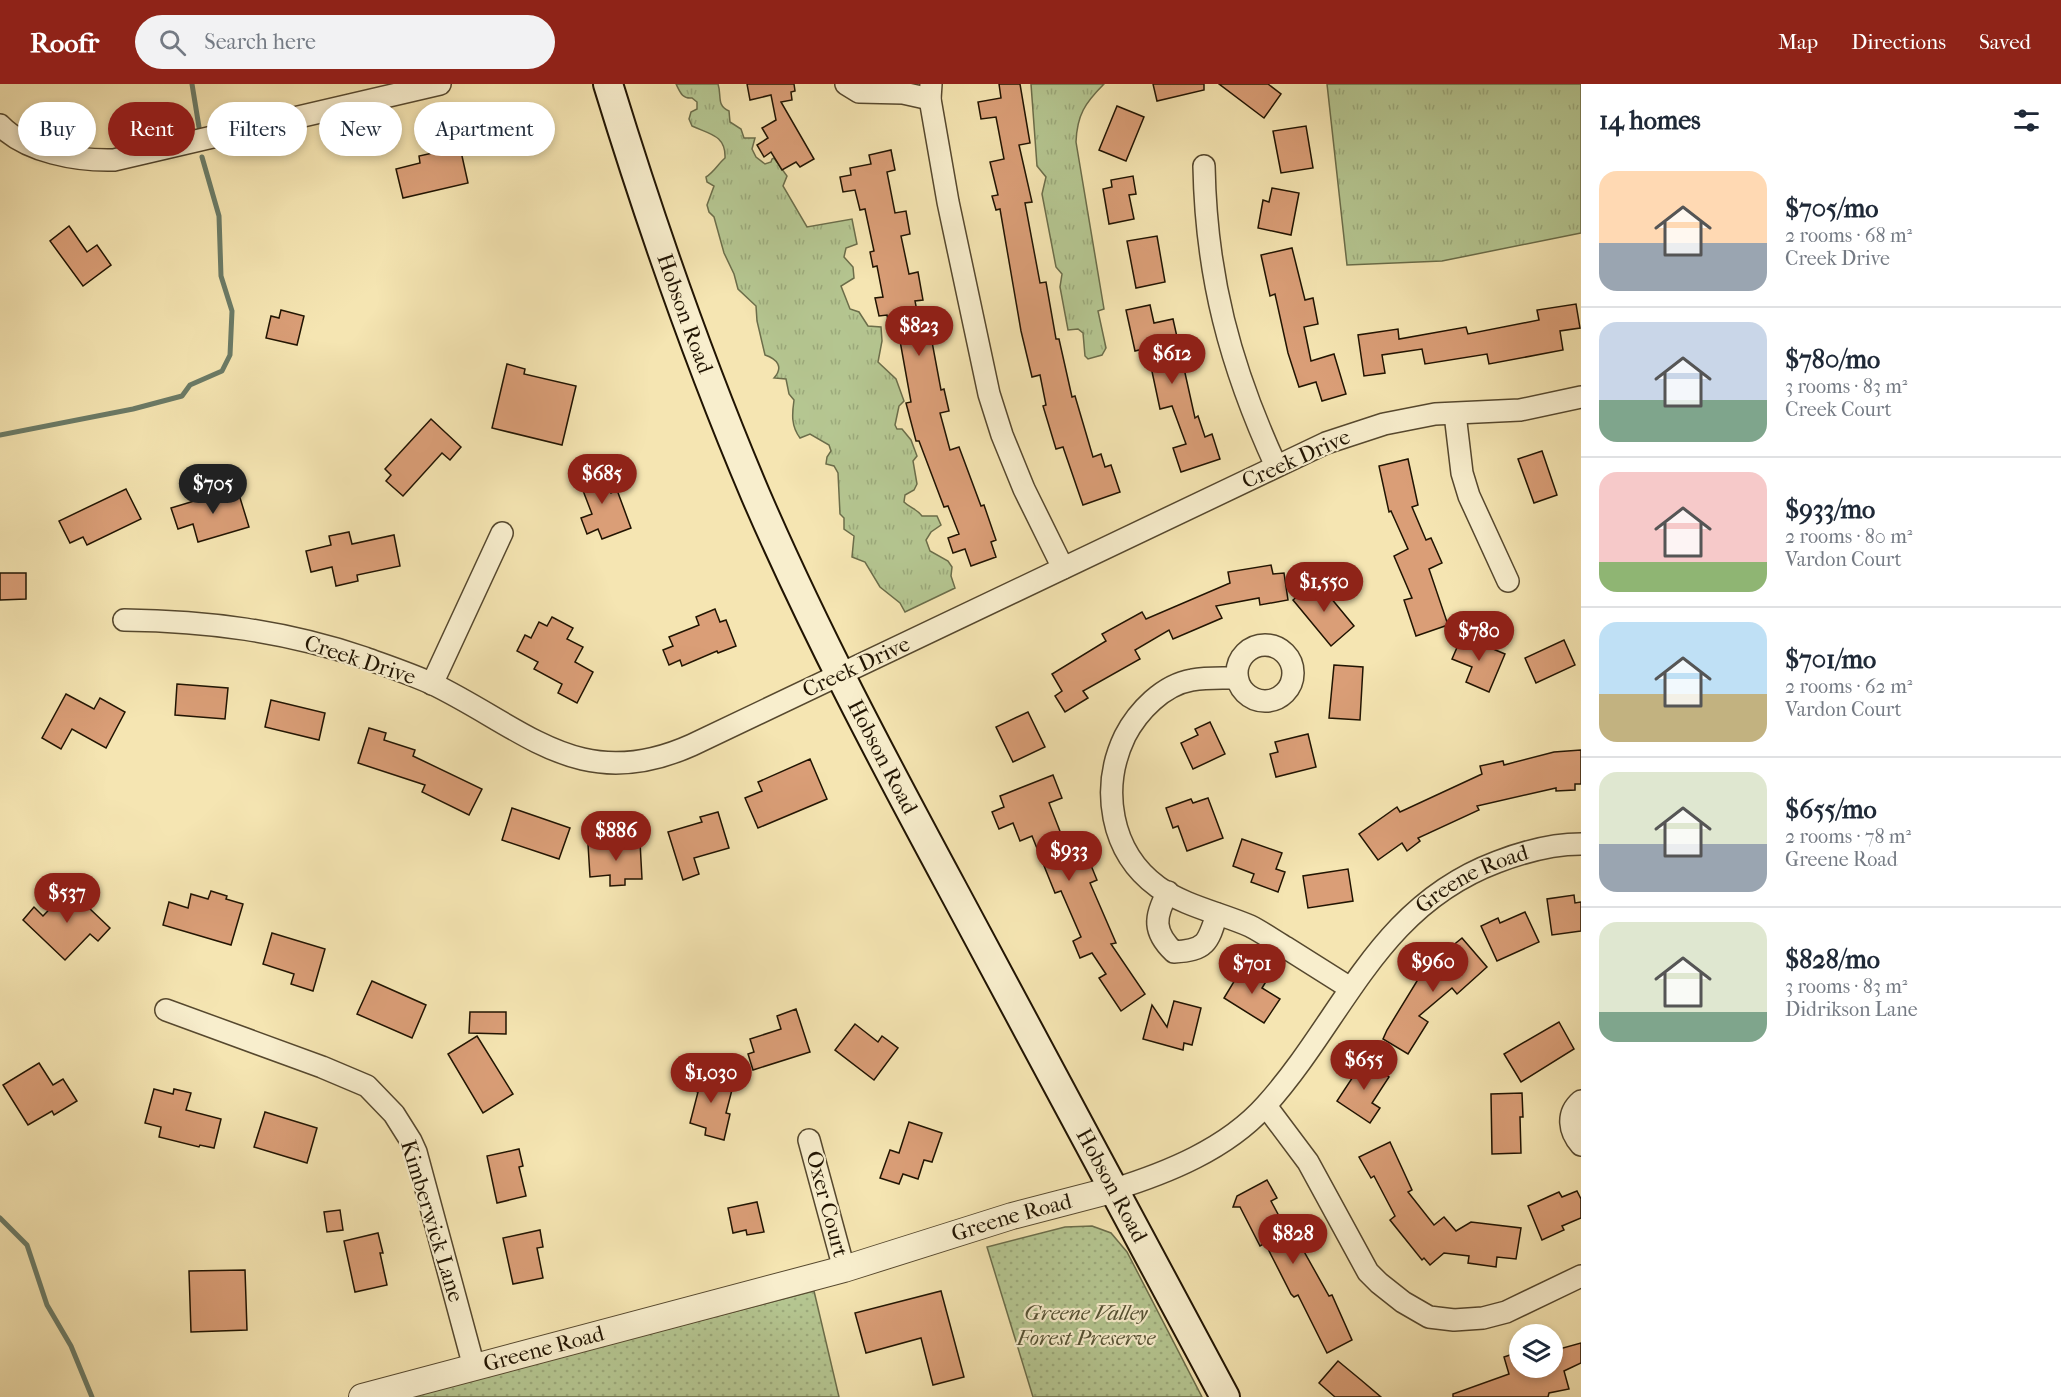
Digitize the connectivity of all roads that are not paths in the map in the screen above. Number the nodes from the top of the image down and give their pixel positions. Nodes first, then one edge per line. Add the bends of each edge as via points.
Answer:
1 (440, 84) edge
2 (608, 84) edge
3 (846, 84) edge
4 (930, 92) edge
5 (0, 125) edge
6 (1204, 166) dead end
7 (1581, 397) edge
8 (1455, 414) junction
9 (1276, 466) junction
10 (502, 533) dead end
11 (1063, 568) junction
12 (1508, 581) dead end
13 (124, 621) dead end
14 (841, 675) junction
15 (1238, 678) dead end
16 (432, 684) junction
17 (1581, 844) edge
18 (1168, 892) junction
19 (1218, 914) junction
20 (1350, 988) junction
21 (166, 1010) dead end
22 (1581, 1101) edge
23 (1266, 1106) junction
24 (809, 1140) dead end
25 (1581, 1145) edge
26 (1112, 1190) junction
27 (844, 1269) junction
28 (1581, 1276) edge
29 (474, 1367) junction
30 (362, 1397) edge
31 (1225, 1397) edge

1 - 5 street via 128,159 75,159 10,135
2 - 14 main road, Hobson Road via 710,381 757,498
3 - 4 street via 859,92
4 - 11 street via 948,202 989,394 1024,489
6 - 9 street via 1204,201 1227,339
7 - 8 street, Creek Drive via 1520,410
8 - 9 street, Creek Drive via 1435,414 1357,432
8 - 12 street via 1462,473 1469,496
9 - 11 street, Creek Drive
10 - 16 street
11 - 14 street, Creek Drive
13 - 16 street, Creek Drive via 202,623 265,632 331,647
14 - 16 street, Creek Drive via 672,754 624,764 567,755
14 - 26 main road, Hobson Road
15 - 18 street via 1191,680 1162,693 1133,721 1115,760 1111,799 1118,836 1140,870
17 - 20 street, Greene Road via 1508,857 1444,888 1398,927
18 - 19 street
18 - 19 street via 1160,906 1157,924 1162,941 1174,952 1203,946
19 - 20 street via 1251,927
20 - 23 street, Greene Road
21 - 29 street, Kimberwick Lane via 367,1086 394,1114 416,1152
22 - 25 street via 1570,1124
23 - 26 street, Greene Road via 1203,1153 1154,1177
23 - 28 street via 1314,1172 1368,1272 1403,1302 1429,1317 1454,1320 1497,1315
24 - 27 street, Oxer Court
26 - 27 street, Greene Road via 1012,1216
26 - 31 main road, Hobson Road
27 - 29 street, Greene Road
29 - 30 street, Greene Road

